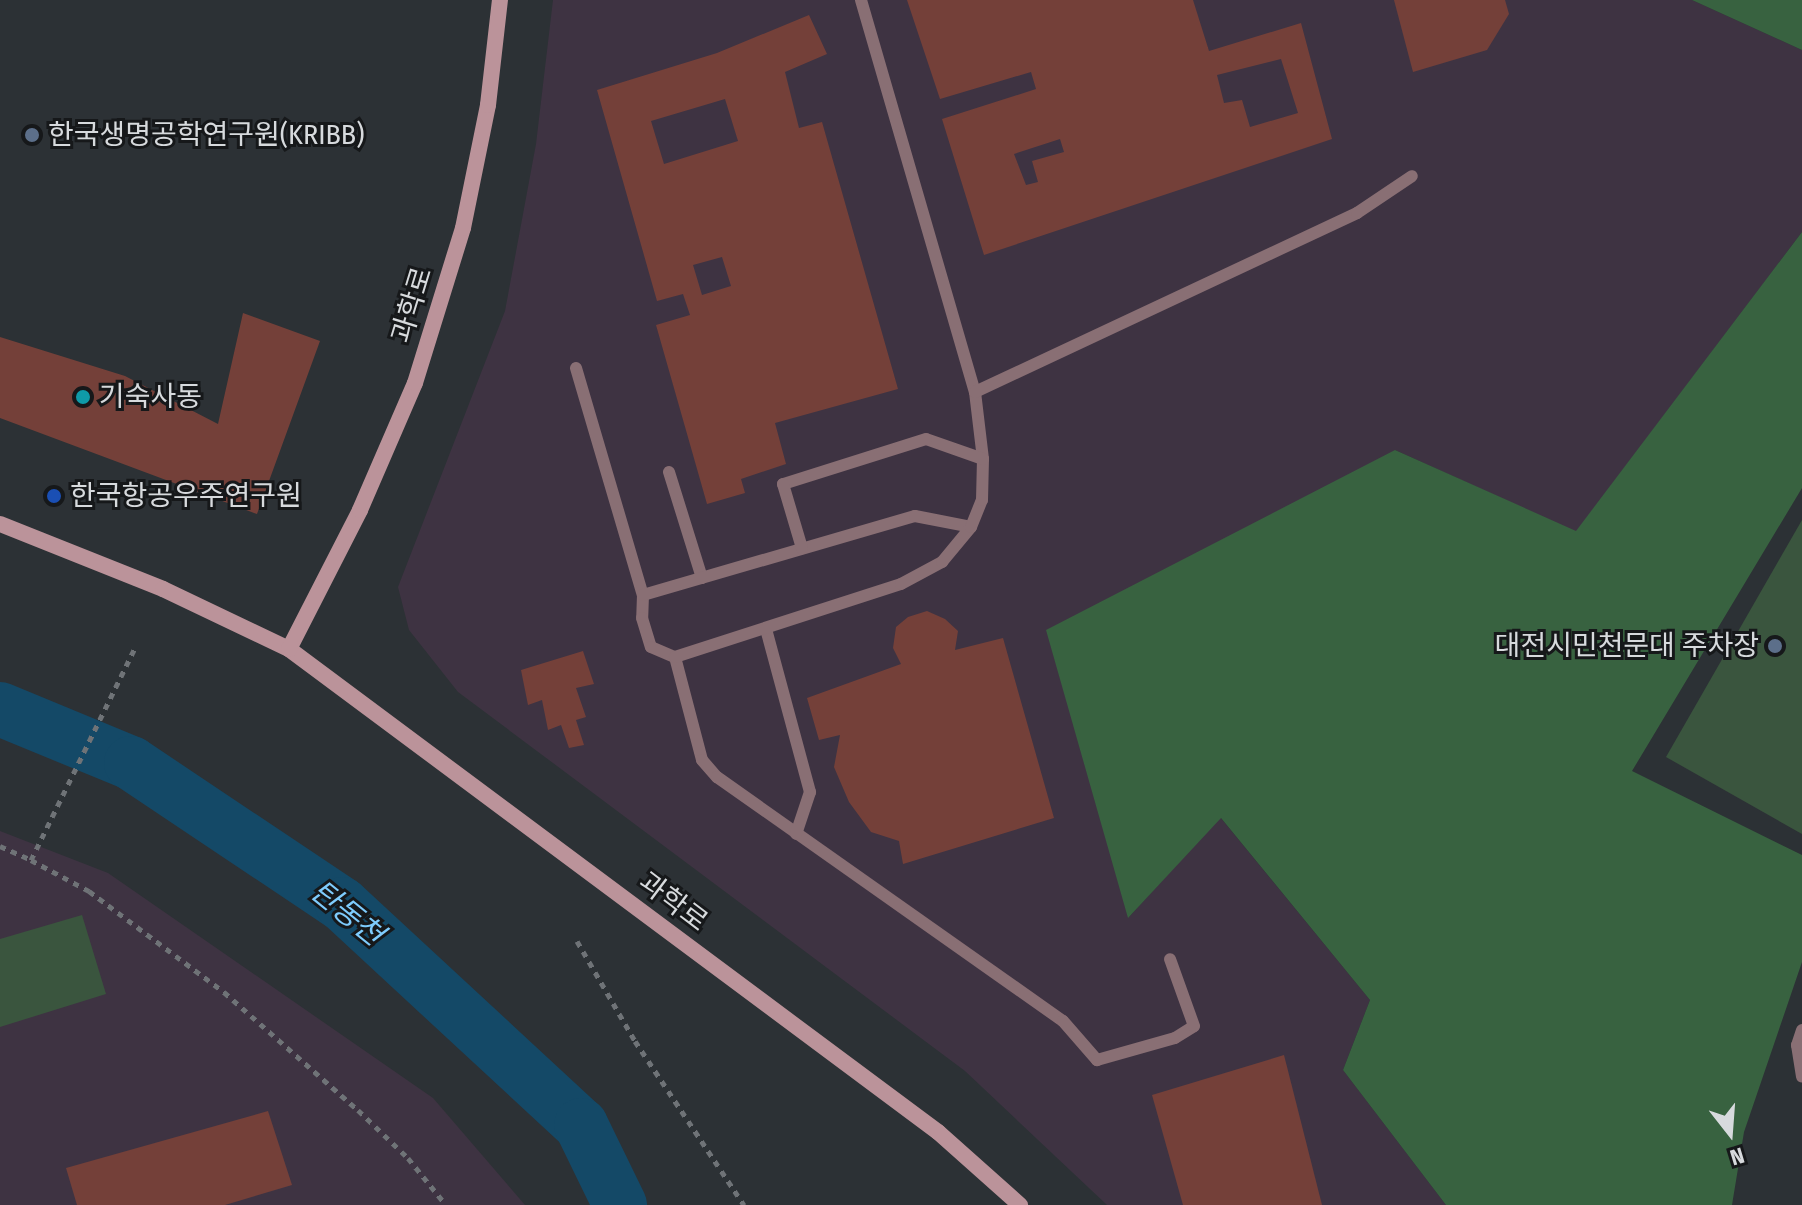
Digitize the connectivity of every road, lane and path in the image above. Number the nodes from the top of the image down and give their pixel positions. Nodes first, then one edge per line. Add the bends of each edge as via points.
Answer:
1 (500, 0) edge
2 (861, 0) edge
3 (1412, 176) dead end
4 (576, 368) dead end
5 (975, 392) junction
6 (983, 459) junction
7 (669, 472) dead end
8 (0, 524) edge
9 (971, 527) junction
10 (802, 548) junction
11 (702, 578) junction
12 (643, 595) junction
13 (766, 629) junction
14 (135, 648) dead end
15 (289, 649) junction
16 (675, 657) junction
17 (796, 834) junction
18 (0, 846) edge
19 (31, 860) junction
20 (577, 941) dead end
21 (1170, 959) dead end
22 (1802, 1030) edge
23 (1802, 1077) edge
24 (446, 1205) edge
25 (744, 1205) edge
26 (1020, 1205) edge

1 - 15 main road, 과학로 via 488,105 463,228 415,383 360,510
2 - 5 lane
3 - 5 lane via 1357,213
4 - 12 lane
5 - 6 lane
6 - 9 lane via 982,500
6 - 10 lane via 926,439 783,484
7 - 11 lane
8 - 15 main road, 과학로 via 163,589
9 - 10 lane via 915,516
9 - 13 lane via 942,562 901,584
10 - 11 lane
11 - 12 lane
12 - 16 lane via 642,618 651,647
13 - 16 lane
13 - 17 lane via 810,792
14 - 19 path
15 - 26 main road, 과학로 via 938,1132
16 - 17 lane via 702,760 717,777
17 - 21 lane via 1063,1021 1097,1060 1175,1038 1194,1026
18 - 19 path
19 - 24 path via 89,891 224,992 358,1110 408,1158
20 - 25 path via 635,1041
22 - 23 lane via 1797,1045

